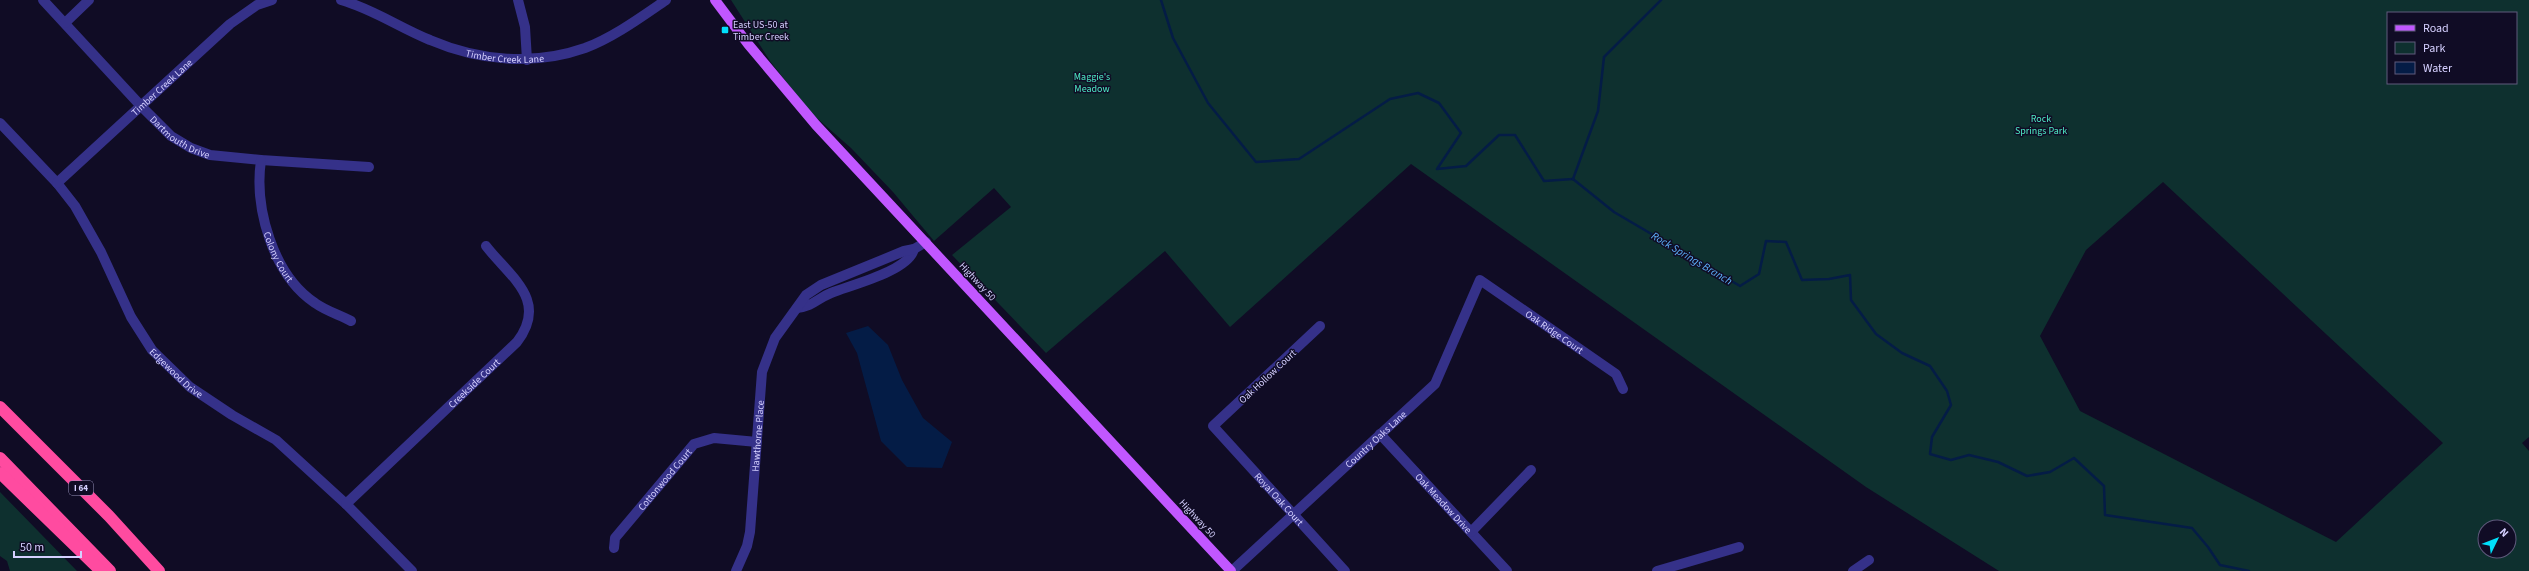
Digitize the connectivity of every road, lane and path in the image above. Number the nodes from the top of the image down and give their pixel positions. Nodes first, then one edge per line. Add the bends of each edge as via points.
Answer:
1 (43, 0) edge
2 (89, 0) edge
3 (272, 0) edge
4 (341, 0) edge
5 (518, 0) edge
6 (666, 0) edge
7 (715, 0) edge
8 (65, 23) junction
9 (527, 60) junction
10 (141, 106) junction
11 (0, 123) edge
12 (261, 160) junction
13 (369, 167) dead end
14 (57, 183) junction
15 (926, 242) junction
16 (486, 246) dead end
17 (1480, 280) joint
18 (351, 321) dead end
19 (1320, 326) dead end
20 (1623, 389) dead end
21 (0, 407) edge
22 (1213, 426) joint
23 (1380, 434) junction
24 (757, 442) junction
25 (0, 458) edge
26 (1531, 470) dead end
27 (0, 473) edge
28 (346, 504) junction
29 (1293, 514) junction
30 (1471, 532) junction
31 (1739, 547) dead end
32 (614, 548) dead end
33 (1869, 560) dead end
34 (101, 571) edge
35 (110, 571) edge
36 (159, 571) edge
37 (412, 571) edge
38 (736, 571) edge
39 (1232, 571) edge
40 (1345, 571) edge
41 (1507, 571) edge
42 (1656, 571) edge
43 (1853, 571) edge

1 - 8 street, Dartmouth Drive
2 - 8 street
3 - 10 street, Timber Creek Lane via 257,5 230,24
4 - 9 street, Timber Creek Lane via 356,4 430,40 472,55
5 - 9 street via 525,27
6 - 9 street, Timber Creek Lane via 628,26 585,48
7 - 15 main road, Highway 50 via 782,86
8 - 10 street, Dartmouth Drive
10 - 12 street, Dartmouth Drive via 171,136 191,148 210,155
10 - 14 street, Timber Creek Lane
11 - 14 street, Edgewood Drive
12 - 13 street, Dartmouth Drive
12 - 18 street, Colony Court via 258,181 264,224 285,273 315,303
14 - 28 street, Edgewood Drive via 75,206 101,252 131,317 152,350 190,387 276,440
15 - 24 street, Hawthorne Place via 821,285 806,295 775,338 762,372
15 - 39 main road, Highway 50
16 - 28 street, Creekside Court via 520,285 528,299 530,314 526,330 517,342
17 - 20 street, Oak Ridge Court via 1616,374
17 - 23 street, Country Oaks Lane via 1435,384
19 - 22 street, Oak Hollow Court
21 - 36 highway, I 64 via 109,516
22 - 29 street, Royal Oak Court
23 - 29 street, Country Oaks Lane
23 - 30 street, Oak Meadow Drive
24 - 32 street, Cottonwood Court via 714,438 694,444 615,538
24 - 38 street, Hawthorne Place via 750,532
25 - 35 highway
26 - 30 street
27 - 34 highway
28 - 37 street, Edgewood Drive
29 - 39 street, Country Oaks Lane
29 - 40 street, Royal Oak Court
30 - 41 street, Oak Meadow Drive
31 - 42 street
33 - 43 street

